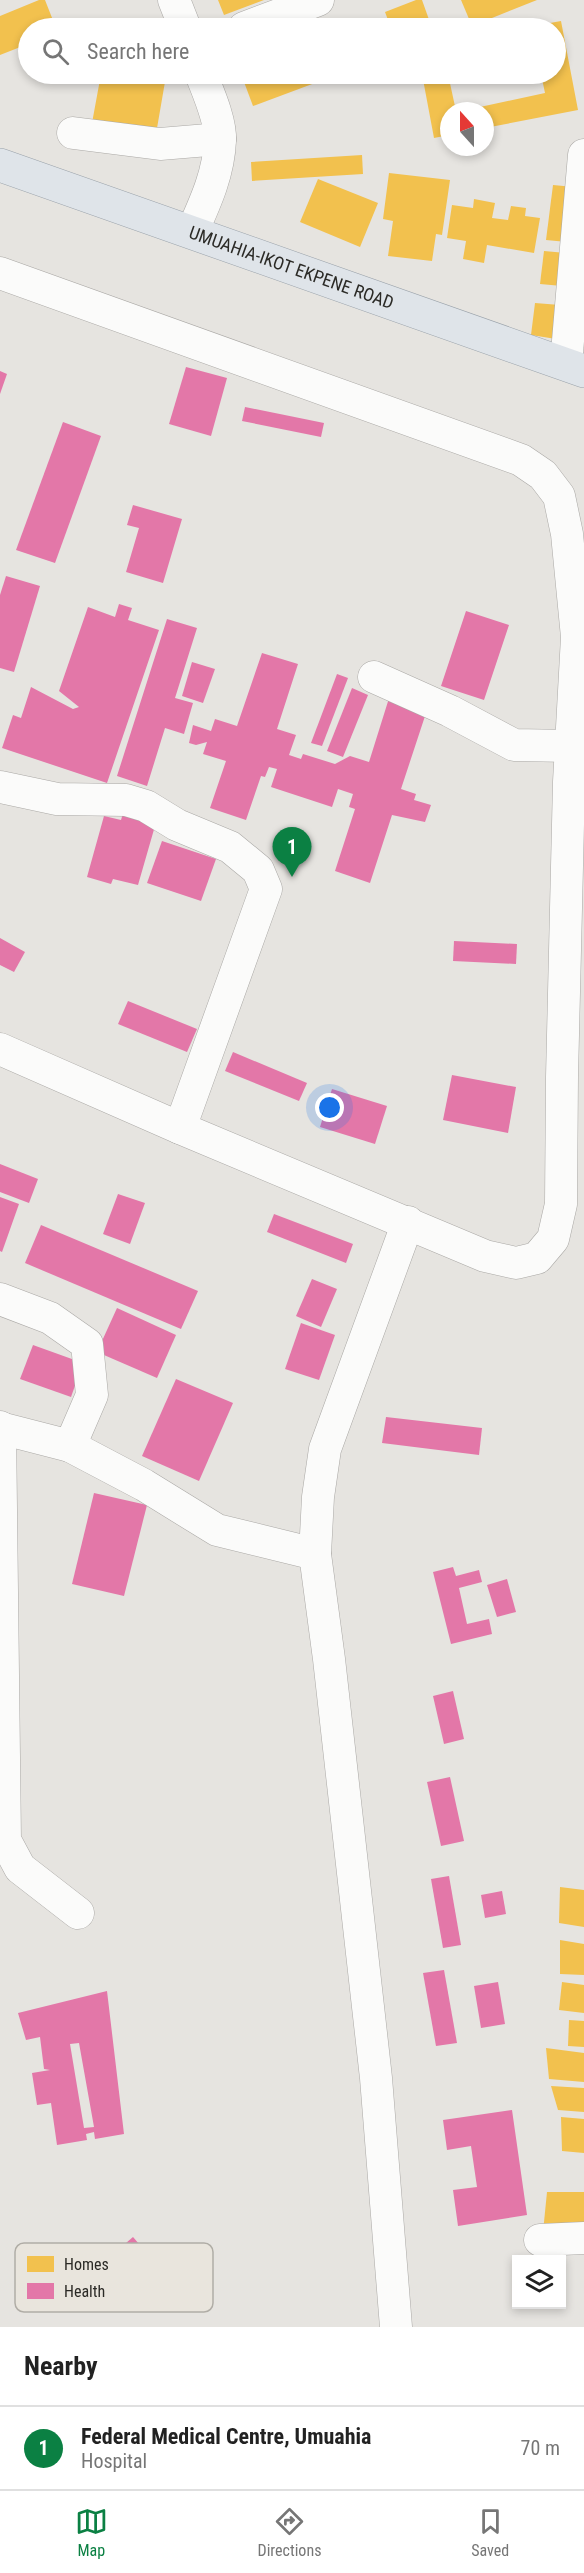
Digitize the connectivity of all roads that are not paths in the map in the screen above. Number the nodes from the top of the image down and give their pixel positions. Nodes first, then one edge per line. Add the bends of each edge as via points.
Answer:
1 (174, 0) edge
2 (318, 0) edge
3 (181, 18) edge
4 (270, 18) edge
5 (205, 84) edge
6 (73, 133) dead end
7 (220, 139) junction
8 (584, 154) edge
9 (0, 165) edge
10 (192, 232) junction
11 (0, 273) edge
12 (575, 367) edge
13 (580, 637) edge
14 (374, 677) dead end
15 (571, 746) junction
16 (577, 784) edge
17 (0, 787) edge
18 (0, 1049) edge
19 (573, 1081) edge
20 (180, 1128) junction
21 (408, 1222) junction
22 (0, 1299) edge
23 (0, 1428) edge
24 (70, 1446) junction
25 (315, 1554) junction
26 (78, 1913) dead end
27 (584, 2238) edge
28 (540, 2240) dead end
29 (396, 2327) edge

1 - 3 street
2 - 4 street
5 - 7 street
6 - 7 street via 160,144
7 - 10 street via 211,191
8 - 12 street
9 - 10 main road, UMUAHIA-IKOT EKPENE ROAD
10 - 12 main road, UMUAHIA-IKOT EKPENE ROAD
11 - 13 street via 521,460 543,475 558,496 567,534
13 - 15 street
14 - 15 street via 514,745
15 - 16 street
16 - 19 street
17 - 20 street via 57,799 126,800 146,806 177,825 230,847 258,870 266,890
18 - 20 street
19 - 21 street via 561,1204 553,1239 537,1257 516,1263 486,1256
20 - 21 street
21 - 25 street via 325,1449
22 - 24 street via 51,1318 87,1344 92,1395
23 - 24 street
23 - 26 street via 5,1840 20,1868
24 - 25 street via 217,1530
25 - 29 street via 376,2078
27 - 28 street

